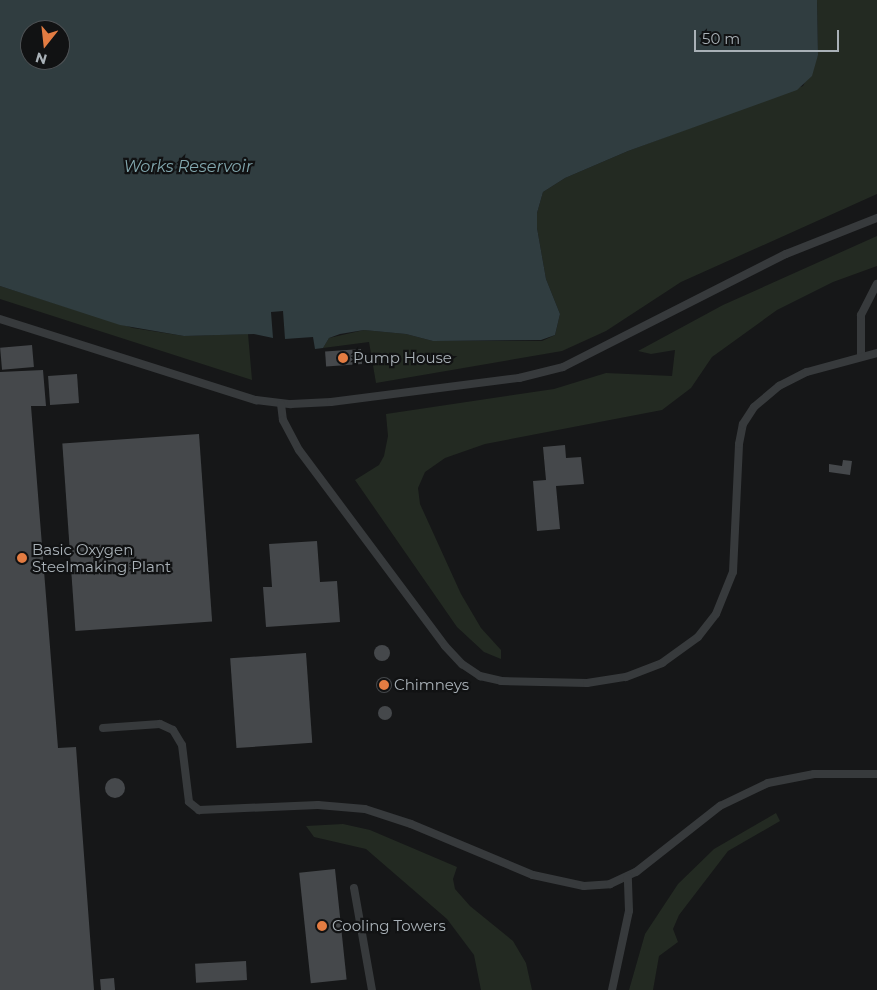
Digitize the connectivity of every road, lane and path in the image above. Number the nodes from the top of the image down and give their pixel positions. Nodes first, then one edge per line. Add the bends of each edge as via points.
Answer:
1 (877, 218) edge
2 (877, 284) edge
3 (0, 319) edge
4 (877, 353) edge
5 (861, 356) junction
6 (281, 404) junction
7 (103, 728) dead end
8 (877, 774) edge
9 (628, 877) junction
10 (354, 888) dead end
11 (372, 990) edge
12 (612, 990) edge

1 - 6 lane via 786,254 596,353 553,370 513,379 330,402
2 - 5 lane via 867,297 861,315
3 - 6 lane via 246,397
4 - 5 lane
5 - 6 lane via 789,380 769,392 748,415 739,444 733,572 724,599 698,638 676,655 646,670 587,683 533,683 487,678 472,672 455,658 298,450 283,420
7 - 9 lane via 160,724 174,730 182,745 190,802 199,810 349,807 411,824 550,880 599,886
8 - 9 lane via 814,774 748,790 720,806 651,863
9 - 12 lane via 629,911
10 - 11 lane

